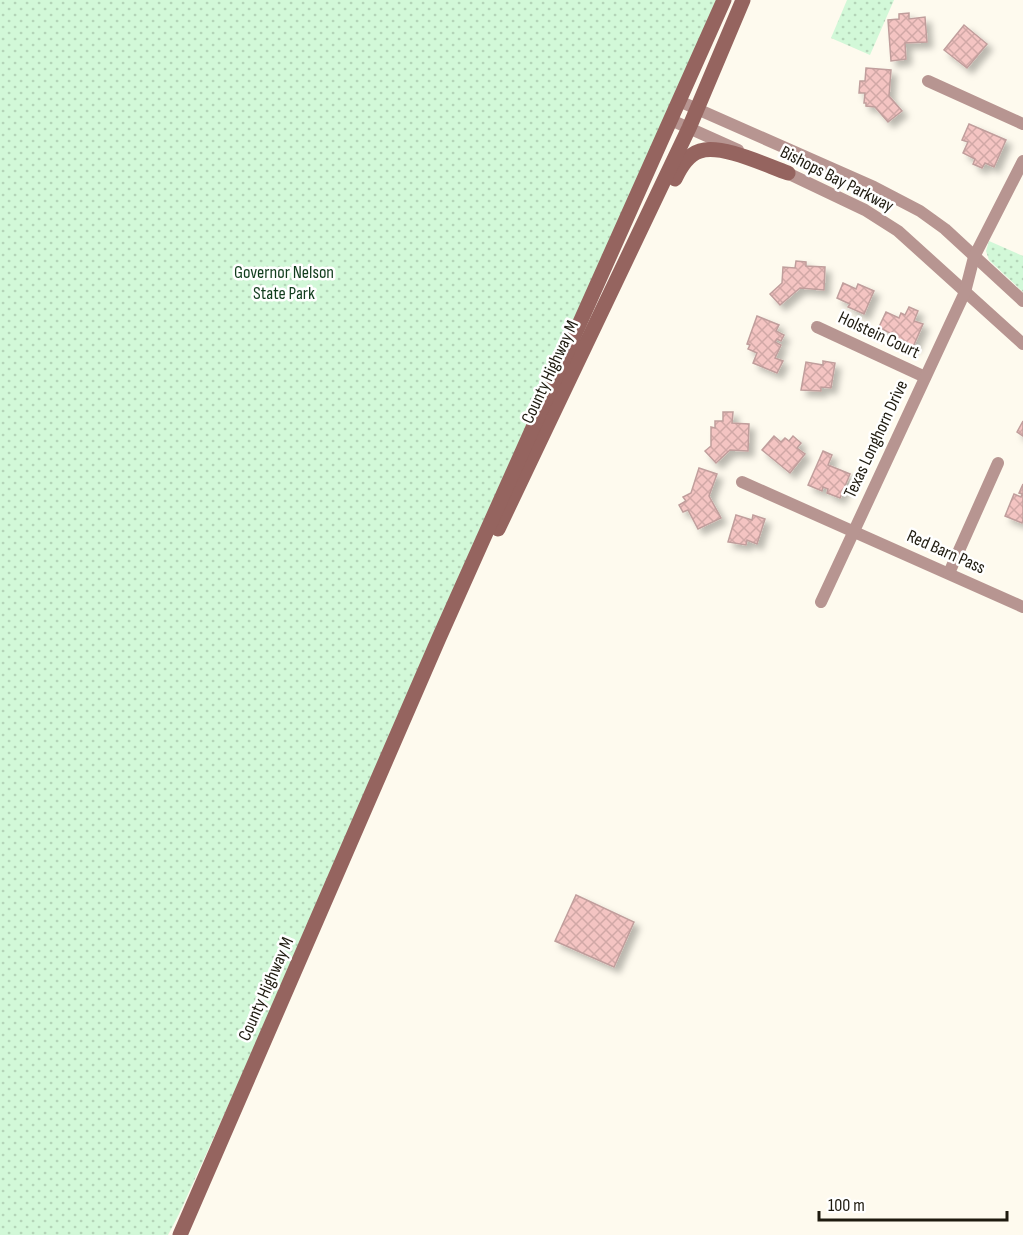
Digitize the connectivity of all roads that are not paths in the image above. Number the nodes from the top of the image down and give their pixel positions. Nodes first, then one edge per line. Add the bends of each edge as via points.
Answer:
1 (724, 0) edge
2 (743, 0) edge
3 (928, 81) dead end
4 (679, 101) junction
5 (698, 109) junction
6 (671, 120) junction
7 (1023, 124) edge
8 (689, 128) junction
9 (1023, 161) edge
10 (788, 172) junction
11 (975, 257) junction
12 (965, 292) junction
13 (1023, 301) edge
14 (818, 327) dead end
15 (593, 328) junction
16 (1023, 344) edge
17 (925, 377) junction
18 (998, 463) dead end
19 (742, 482) dead end
20 (853, 531) junction
21 (949, 573) junction
22 (821, 602) dead end
23 (1023, 607) edge
24 (387, 759) junction
25 (180, 1235) edge

1 - 4 main road, County Highway M
2 - 5 main road, County Highway M
3 - 7 street
4 - 5 street, Bishops Bay Parkway
4 - 6 main road, County Highway M
5 - 8 main road, County Highway M
5 - 11 street, Bishops Bay Parkway via 901,201 945,229
6 - 8 street, Bishops Bay Parkway
6 - 24 main road, County Highway M
8 - 10 street, Bishops Bay Parkway
8 - 15 main road, County Highway M
9 - 11 street, Texas Longhorn Drive
10 - 12 street, Bishops Bay Parkway via 879,218 914,244
10 - 15 main road via 725,151 700,151 692,155 678,172 648,236
11 - 12 street, Texas Longhorn Drive
11 - 13 street, Bishops Bay Parkway
12 - 16 street, Bishops Bay Parkway
12 - 17 street, Texas Longhorn Drive
14 - 17 street, Holstein Court
15 - 24 main road, County Highway M
17 - 20 street, Texas Longhorn Drive
18 - 21 street
19 - 20 street, Red Barn Pass
20 - 21 street, Red Barn Pass
20 - 22 street, Texas Longhorn Drive
21 - 23 street, Red Barn Pass
24 - 25 main road, County Highway M

